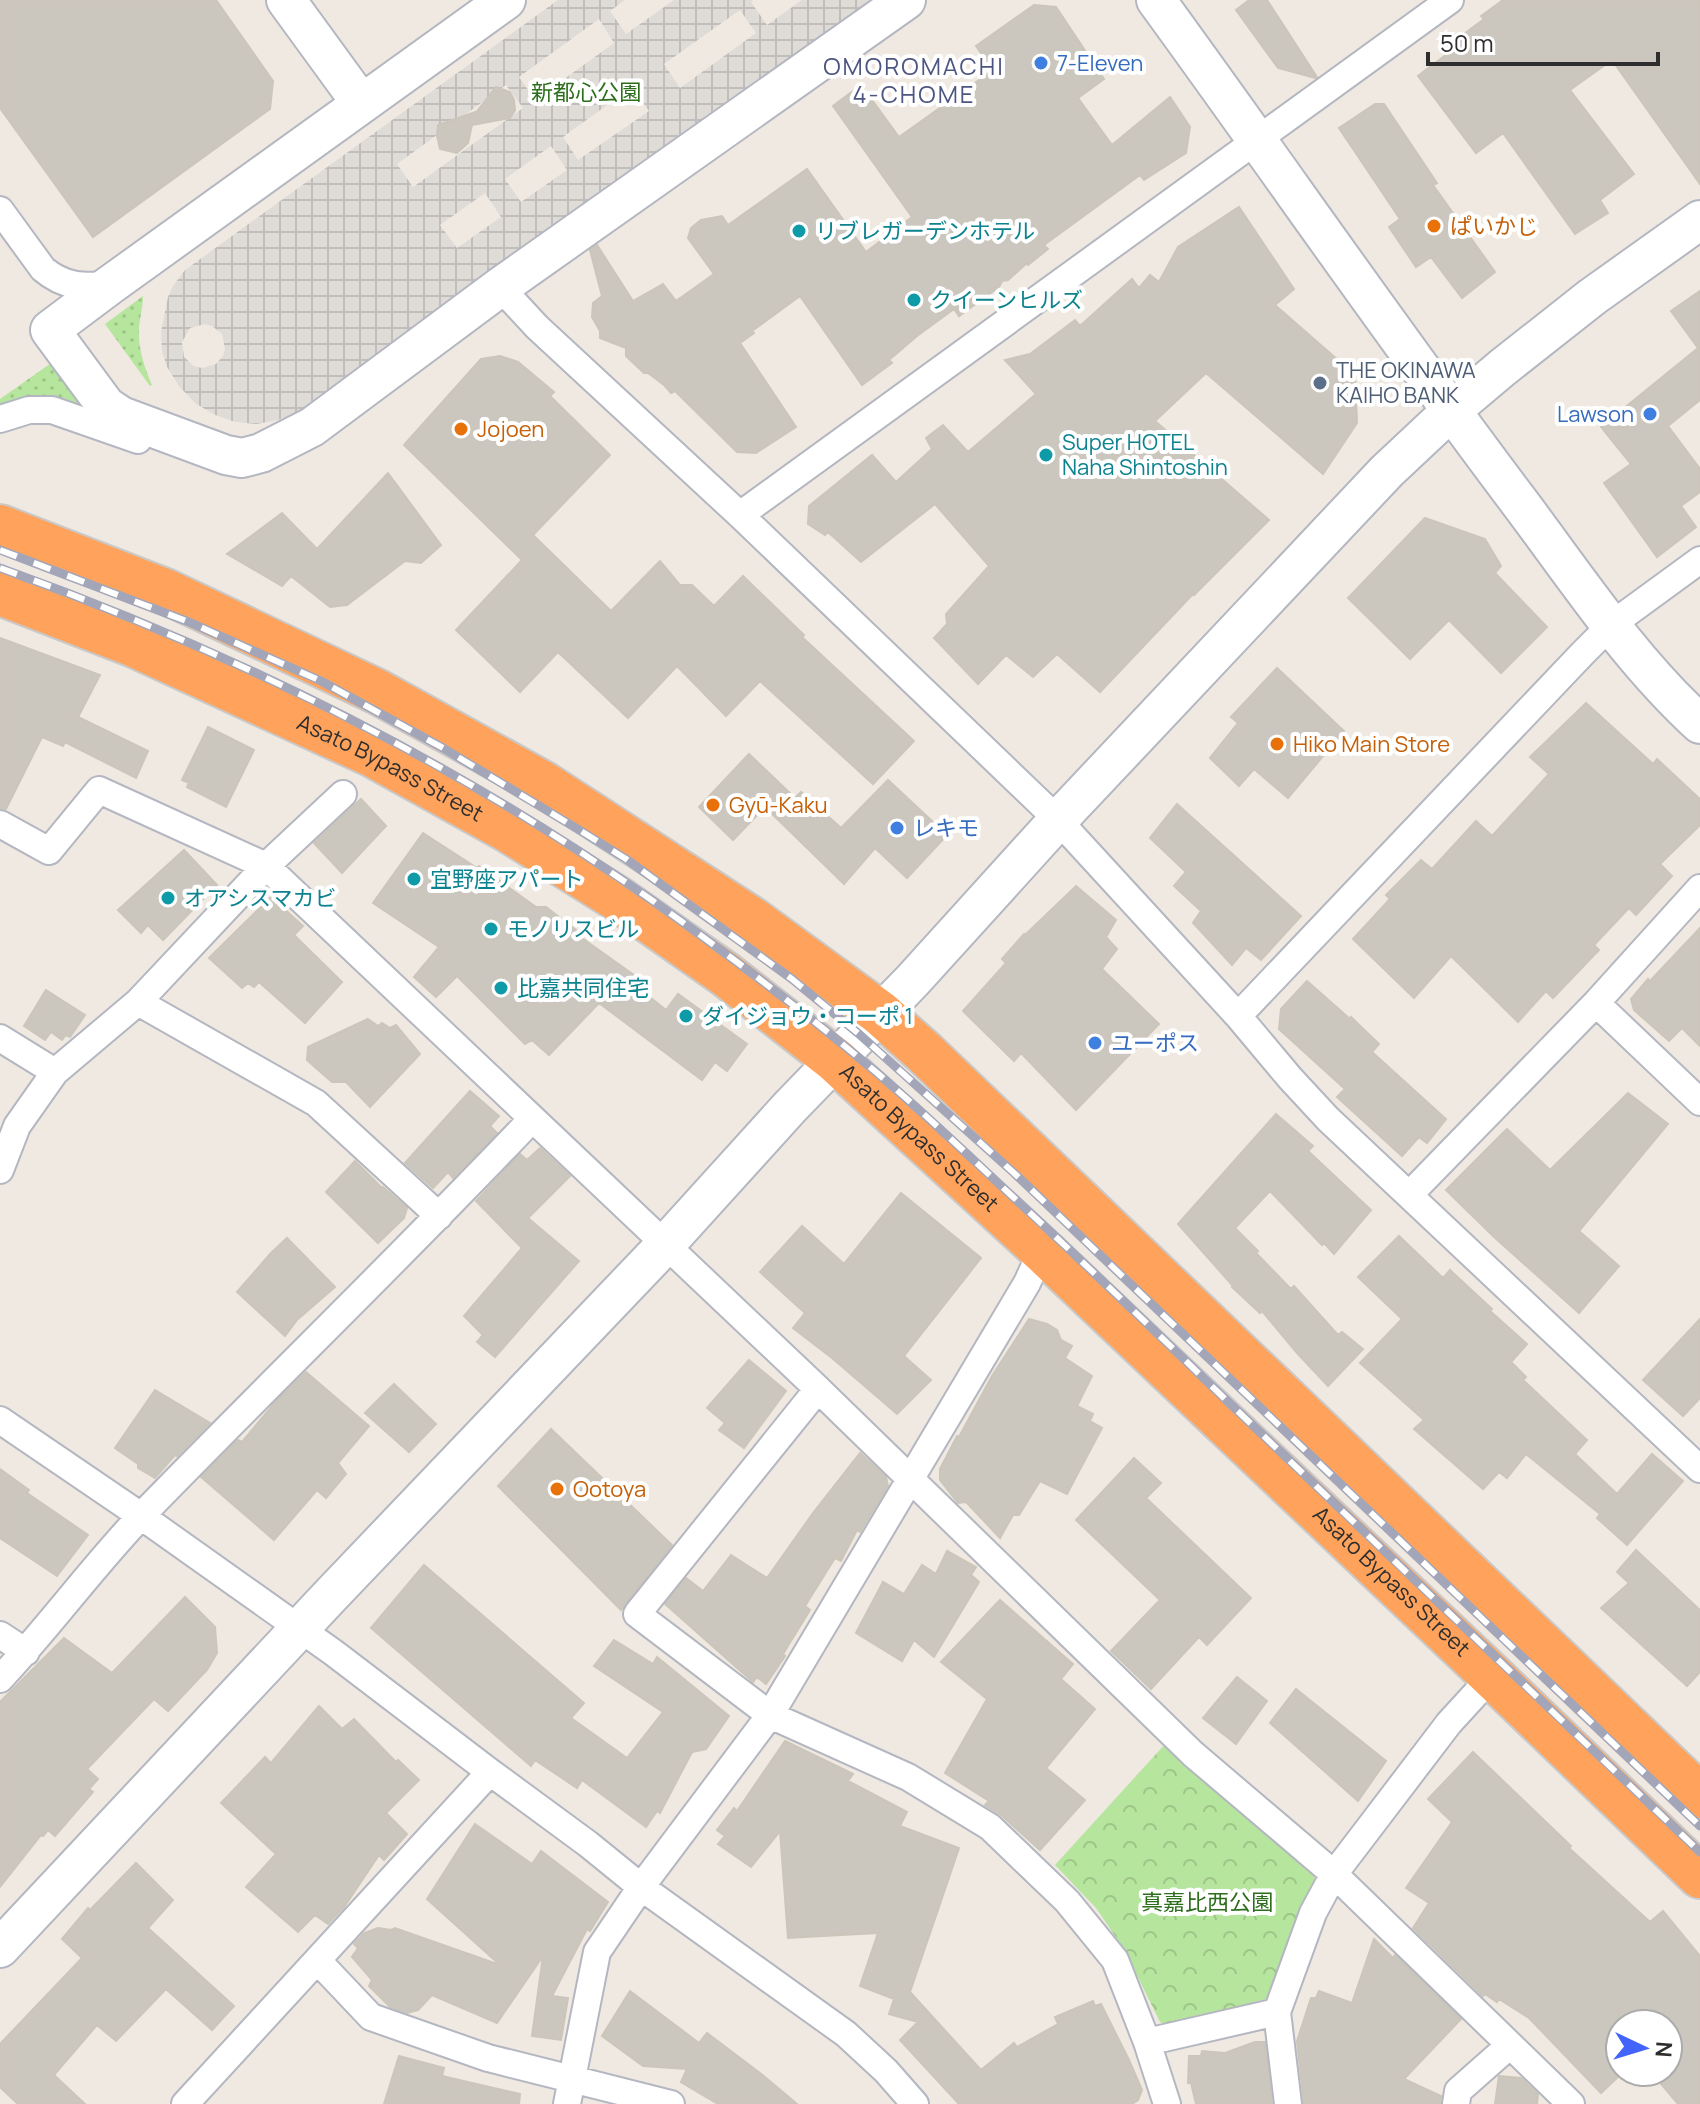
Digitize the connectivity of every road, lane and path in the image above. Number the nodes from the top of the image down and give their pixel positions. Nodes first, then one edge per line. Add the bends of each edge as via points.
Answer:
1 (286, 0) edge
2 (506, 0) edge
3 (906, 0) edge
4 (1156, 0) edge
5 (1450, 0) edge
6 (361, 103) junction
7 (1257, 139) junction
8 (0, 210) edge
9 (1700, 220) edge
10 (110, 285) junction
11 (500, 287) junction
12 (1451, 411) junction
13 (0, 419) edge
14 (312, 427) junction
15 (740, 515) junction
16 (0, 527) edge
17 (1700, 560) edge
18 (0, 593) edge
19 (1611, 625) junction
20 (1700, 724) edge
21 (343, 794) dead end
22 (1058, 820) junction
23 (0, 824) edge
24 (266, 866) junction
25 (1700, 888) edge
26 (138, 1002) junction
27 (1596, 1003) junction
28 (880, 1013) junction
29 (1238, 1016) junction
30 (0, 1038) edge
31 (835, 1060) junction
32 (55, 1072) junction
33 (1700, 1102) edge
34 (532, 1119) junction
35 (0, 1170) edge
36 (1409, 1195) junction
37 (439, 1216) junction
38 (665, 1245) junction
39 (1042, 1250) junction
40 (818, 1389) junction
41 (0, 1420) edge
42 (1700, 1469) edge
43 (909, 1479) junction
44 (141, 1516) junction
45 (300, 1629) junction
46 (0, 1635) edge
47 (26, 1652) junction
48 (1492, 1676) junction
49 (0, 1679) edge
50 (770, 1715) junction
51 (490, 1772) junction
52 (1700, 1796) edge
53 (1334, 1874) junction
54 (1700, 1876) edge
55 (641, 1887) junction
56 (0, 1948) edge
57 (318, 1961) junction
58 (1277, 2012) junction
59 (1147, 2042) junction
60 (1510, 2045) junction
61 (570, 2092) edge
62 (185, 2104) edge
63 (671, 2104) edge
64 (915, 2104) edge
65 (1167, 2104) edge
66 (1288, 2104) edge
67 (1456, 2104) edge
68 (1571, 2104) edge

1 - 6 street
2 - 6 street
3 - 11 street
4 - 7 street
5 - 7 street
6 - 10 street
7 - 12 street
7 - 15 street
8 - 10 street via 51,276 80,286
9 - 12 street via 1592,297
10 - 14 street via 50,330 113,412 242,458
11 - 14 street
11 - 15 street
12 - 19 street
12 - 22 street via 1387,471
13 - 14 street via 52,410 224,472 242,473 261,469
15 - 22 street
16 - 28 highway via 165,591 406,707 544,784 753,920
17 - 19 street
18 - 31 highway, Asato Bypass Street via 132,644 373,755 508,830 725,974
19 - 20 street
19 - 29 street
21 - 24 street
22 - 28 street
22 - 29 street
23 - 24 street via 49,851 99,790
24 - 26 street
24 - 34 street
25 - 27 street
26 - 32 street
26 - 37 street via 316,1103
27 - 33 street
27 - 36 street
28 - 31 street
28 - 52 highway
29 - 36 street via 1328,1119
30 - 32 street
31 - 38 street
31 - 39 highway, Asato Bypass Street
32 - 35 street via 17,1126
34 - 37 street
34 - 38 street
36 - 42 street
37 - 44 street
38 - 40 street
38 - 45 street
39 - 43 street
39 - 48 highway, Asato Bypass Street
40 - 43 street
40 - 50 street via 637,1614
41 - 44 street
43 - 50 street
43 - 53 street via 1193,1754
44 - 45 street
44 - 47 street
45 - 51 street
45 - 56 street
46 - 47 street
47 - 49 street
48 - 53 street via 1449,1723
48 - 54 highway, Asato Bypass Street
50 - 55 street
50 - 59 street via 908,1777 990,1827 1067,1901 1115,1960
51 - 55 street
51 - 57 street
53 - 58 street via 1313,1913
53 - 60 street
55 - 61 street via 597,1952
55 - 64 street via 846,2034
57 - 61 street via 371,2017
57 - 62 street
58 - 59 street
58 - 66 street
59 - 65 street
60 - 67 street via 1458,2091
60 - 68 street
61 - 63 street

